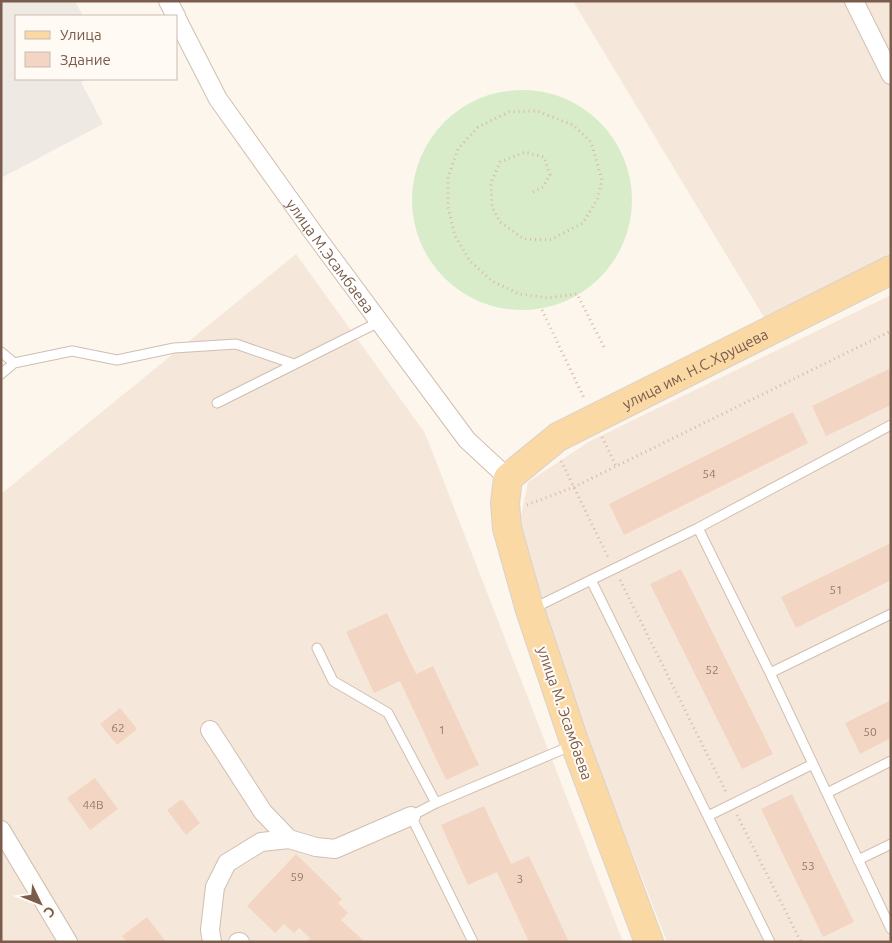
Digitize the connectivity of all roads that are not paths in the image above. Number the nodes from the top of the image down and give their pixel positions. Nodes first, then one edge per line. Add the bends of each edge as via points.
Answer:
1 (168, 1) edge
2 (854, 1) edge
3 (175, 15) edge
4 (178, 21) edge
5 (891, 75) edge
6 (891, 270) edge
7 (379, 322) junction
8 (1, 352) edge
9 (14, 364) junction
10 (294, 364) junction
11 (1, 374) edge
12 (217, 403) dead end
13 (891, 424) edge
14 (508, 478) junction
15 (698, 528) junction
16 (591, 580) junction
17 (530, 610) junction
18 (891, 614) edge
19 (317, 648) dead end
20 (770, 673) junction
21 (210, 730) dead end
22 (575, 744) junction
23 (891, 761) edge
24 (813, 764) junction
25 (827, 793) junction
26 (436, 803) junction
27 (410, 816) junction
28 (708, 816) junction
29 (1, 830) edge
30 (289, 839) junction
31 (891, 844) edge
32 (858, 860) junction
33 (891, 929) edge
34 (68, 942) edge
35 (212, 942) edge
36 (473, 942) edge
37 (648, 942) edge
38 (770, 942) edge

1 - 3 street, улица М.Эсамбаева
2 - 5 street
4 - 7 street, улица М.Эсамбаева via 218,98
6 - 14 main road, улица им. Н.С.Хрущева via 558,437
7 - 10 lane
7 - 14 street, улица М.Эсамбаева via 467,440
8 - 9 lane
9 - 10 lane via 72,352 117,360 174,348 236,344
9 - 11 lane
10 - 12 lane
13 - 15 lane
14 - 17 main road, улица М. Эсамбаева via 506,528
15 - 16 lane
15 - 20 lane
16 - 17 lane
16 - 28 lane
17 - 22 main road, улица М. Эсамбаева
18 - 20 lane
19 - 26 lane via 333,681 388,713
20 - 24 lane
21 - 30 street via 262,812
22 - 26 lane
22 - 37 main road, улица М. Эсамбаева
23 - 25 lane
24 - 25 lane
24 - 28 lane
25 - 32 lane
26 - 27 lane
27 - 30 street via 335,849
27 - 36 lane
28 - 38 lane
29 - 34 street
30 - 35 street via 261,842 227,863 215,887 210,930
31 - 32 lane
32 - 33 lane

